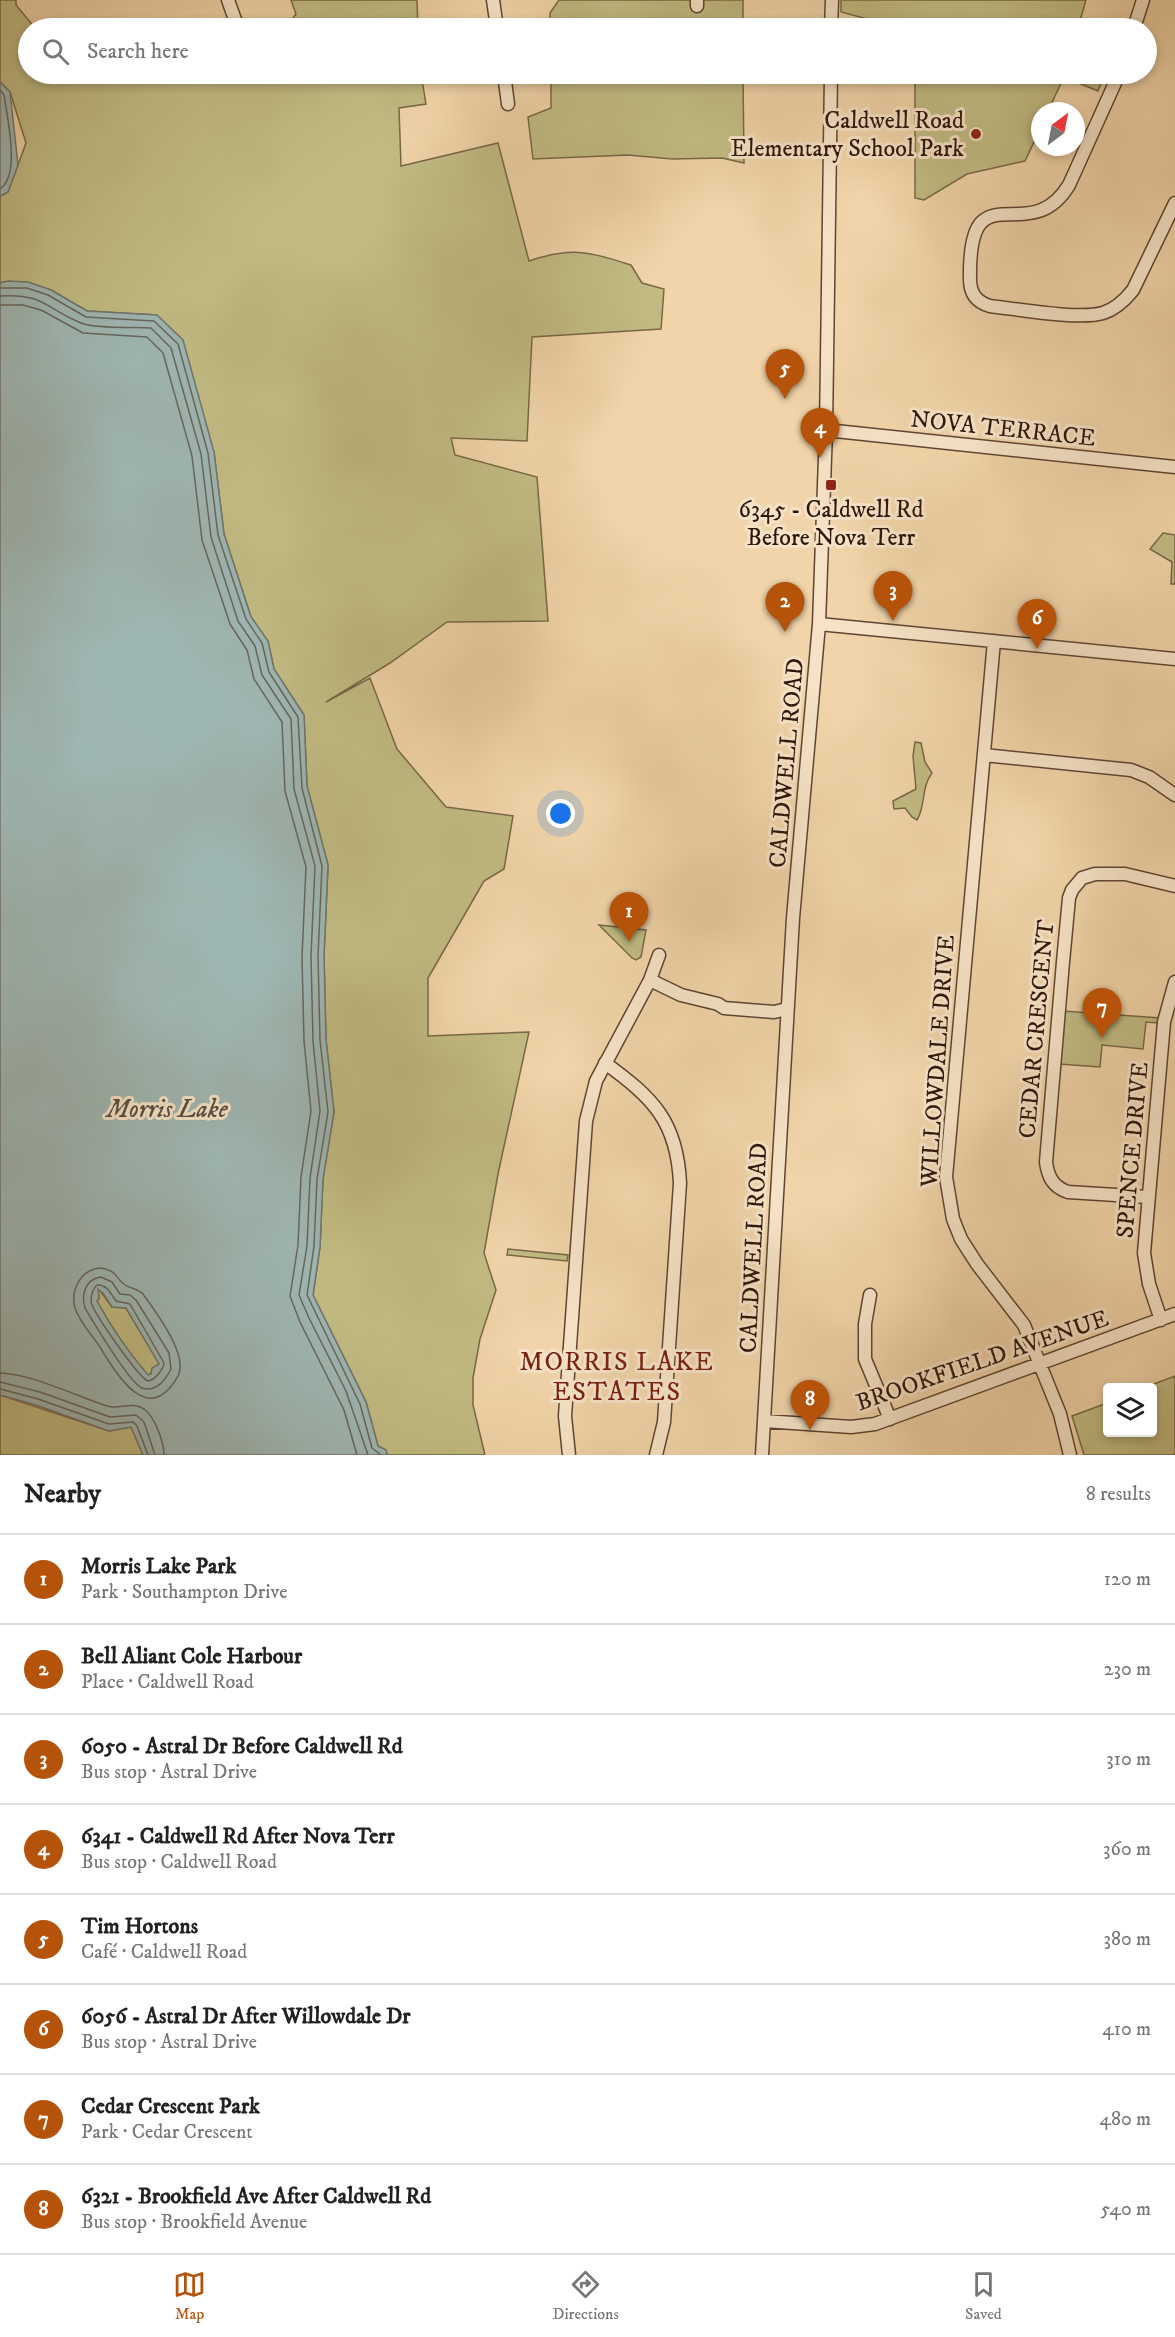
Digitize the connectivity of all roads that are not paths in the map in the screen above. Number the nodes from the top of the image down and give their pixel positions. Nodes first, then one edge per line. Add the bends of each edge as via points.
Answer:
1 (228, 0) edge
2 (493, 0) edge
3 (832, 0) edge
4 (1143, 0) edge
5 (234, 18) edge
6 (496, 18) edge
7 (831, 18) edge
8 (1137, 18) edge
9 (505, 84) edge
10 (831, 84) edge
11 (1114, 84) edge
12 (508, 104) dead end
13 (1175, 203) edge
14 (826, 430) junction
15 (1175, 467) edge
16 (819, 624) junction
17 (994, 641) junction
18 (1175, 659) edge
19 (984, 755) junction
20 (1175, 795) edge
21 (1175, 886) edge
22 (659, 955) dead end
23 (650, 980) junction
24 (1175, 982) edge
25 (787, 1009) junction
26 (604, 1063) junction
27 (1148, 1197) junction
28 (870, 1295) dead end
29 (1175, 1314) edge
30 (1161, 1320) junction
31 (1039, 1365) junction
32 (890, 1419) junction
33 (764, 1421) junction
34 (568, 1455) edge
35 (656, 1455) edge
36 (762, 1455) edge
37 (1070, 1455) edge

1 - 5 street
2 - 6 street
3 - 7 street
4 - 8 street
9 - 12 street
10 - 14 street, CALDWELL ROAD
11 - 13 street via 1059,199 1034,214 991,215 976,227 970,264 971,290 980,302 990,306 1088,315 1110,310 1132,290
14 - 15 street, NOVA TERRACE
14 - 16 street, CALDWELL ROAD
16 - 17 street
16 - 25 street, CALDWELL ROAD
17 - 18 street
17 - 19 street, WILLOWDALE DRIVE
19 - 20 street via 1131,771 1149,777
19 - 31 street, WILLOWDALE DRIVE via 946,1178 961,1239 1024,1325
21 - 27 street, CEDAR CRESCENT via 1125,874 1082,878 1069,898 1063,962 1046,1162 1049,1176 1057,1187 1068,1192
22 - 23 street
23 - 25 street via 681,995 718,1004 774,1004
23 - 26 street
24 - 27 street, SPENCE DRIVE via 1164,1022
25 - 33 street, CALDWELL ROAD
26 - 34 street via 586,1121 566,1416
26 - 35 street via 638,1088 658,1110 679,1158 680,1194 664,1422
27 - 30 street, SPENCE DRIVE via 1144,1263
28 - 32 street via 865,1359
29 - 30 street, BROOKFIELD AVENUE
30 - 31 street, BROOKFIELD AVENUE
31 - 32 street, BROOKFIELD AVENUE
31 - 37 street, WILLOWDALE DRIVE via 1060,1414
32 - 33 street, BROOKFIELD AVENUE via 851,1427
33 - 36 street, CALDWELL ROAD

